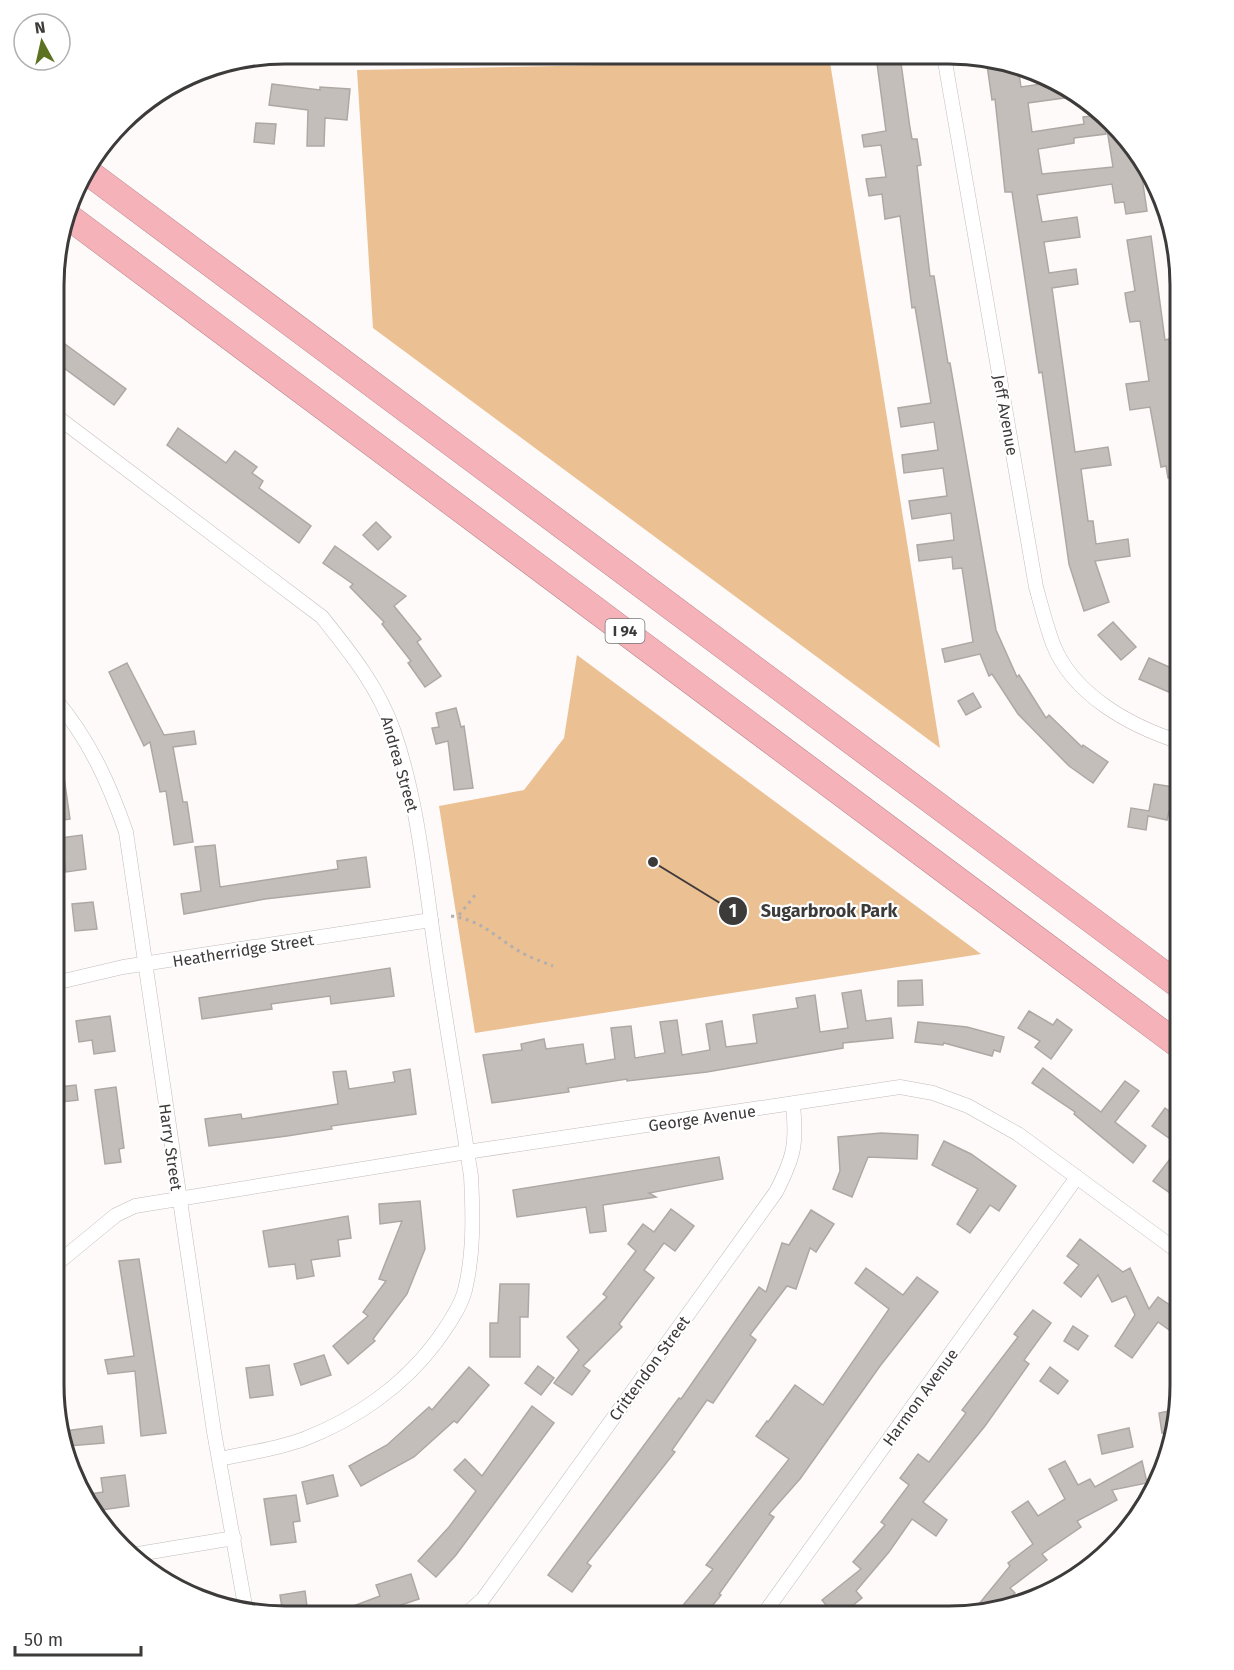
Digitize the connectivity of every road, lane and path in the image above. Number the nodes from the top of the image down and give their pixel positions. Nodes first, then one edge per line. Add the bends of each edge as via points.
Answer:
1 (945, 64) edge
2 (93, 176) edge
3 (74, 221) edge
4 (64, 422) edge
5 (64, 710) edge
6 (1170, 739) edge
7 (476, 894) dead end
8 (459, 915) junction
9 (451, 916) dead end
10 (431, 920) junction
11 (146, 964) junction
12 (553, 966) dead end
13 (1170, 979) edge
14 (64, 981) edge
15 (1170, 1039) edge
16 (793, 1105) junction
17 (467, 1152) junction
18 (1077, 1177) junction
19 (179, 1199) junction
20 (1170, 1246) edge
21 (64, 1258) edge
22 (220, 1460) junction
23 (234, 1538) junction
24 (143, 1553) edge
25 (244, 1601) edge
26 (475, 1606) edge
27 (769, 1606) edge

1 - 6 street, Jeff Avenue via 1036,586 1054,646 1079,683 1107,707 1146,731
2 - 13 highway
3 - 15 highway, I 94
4 - 10 street, Andrea Street via 322,617 354,657 378,695 394,732 416,819
5 - 11 street, Harry Street via 84,736 111,789 126,832
7 - 8 path
8 - 9 path
8 - 12 path via 496,934 514,949
10 - 11 street, Heatherridge Street
10 - 17 street, Andrea Street
11 - 14 street, Heatherridge Street
11 - 19 street, Harry Street
16 - 17 street, George Avenue
16 - 18 street, George Avenue via 900,1087 933,1093 968,1106 1018,1134
16 - 26 street, Crittendon Street via 792,1161 776,1192
17 - 19 street, George Avenue
17 - 22 street, Andrea Street via 474,1217 465,1292 426,1354 384,1396 353,1416 303,1439
18 - 20 street, George Avenue
18 - 27 street, Harmon Avenue
19 - 21 street, George Avenue via 135,1206 116,1215
19 - 22 street, Harry Street
22 - 23 street, Harry Street
23 - 24 street
23 - 25 street, Harry Street

